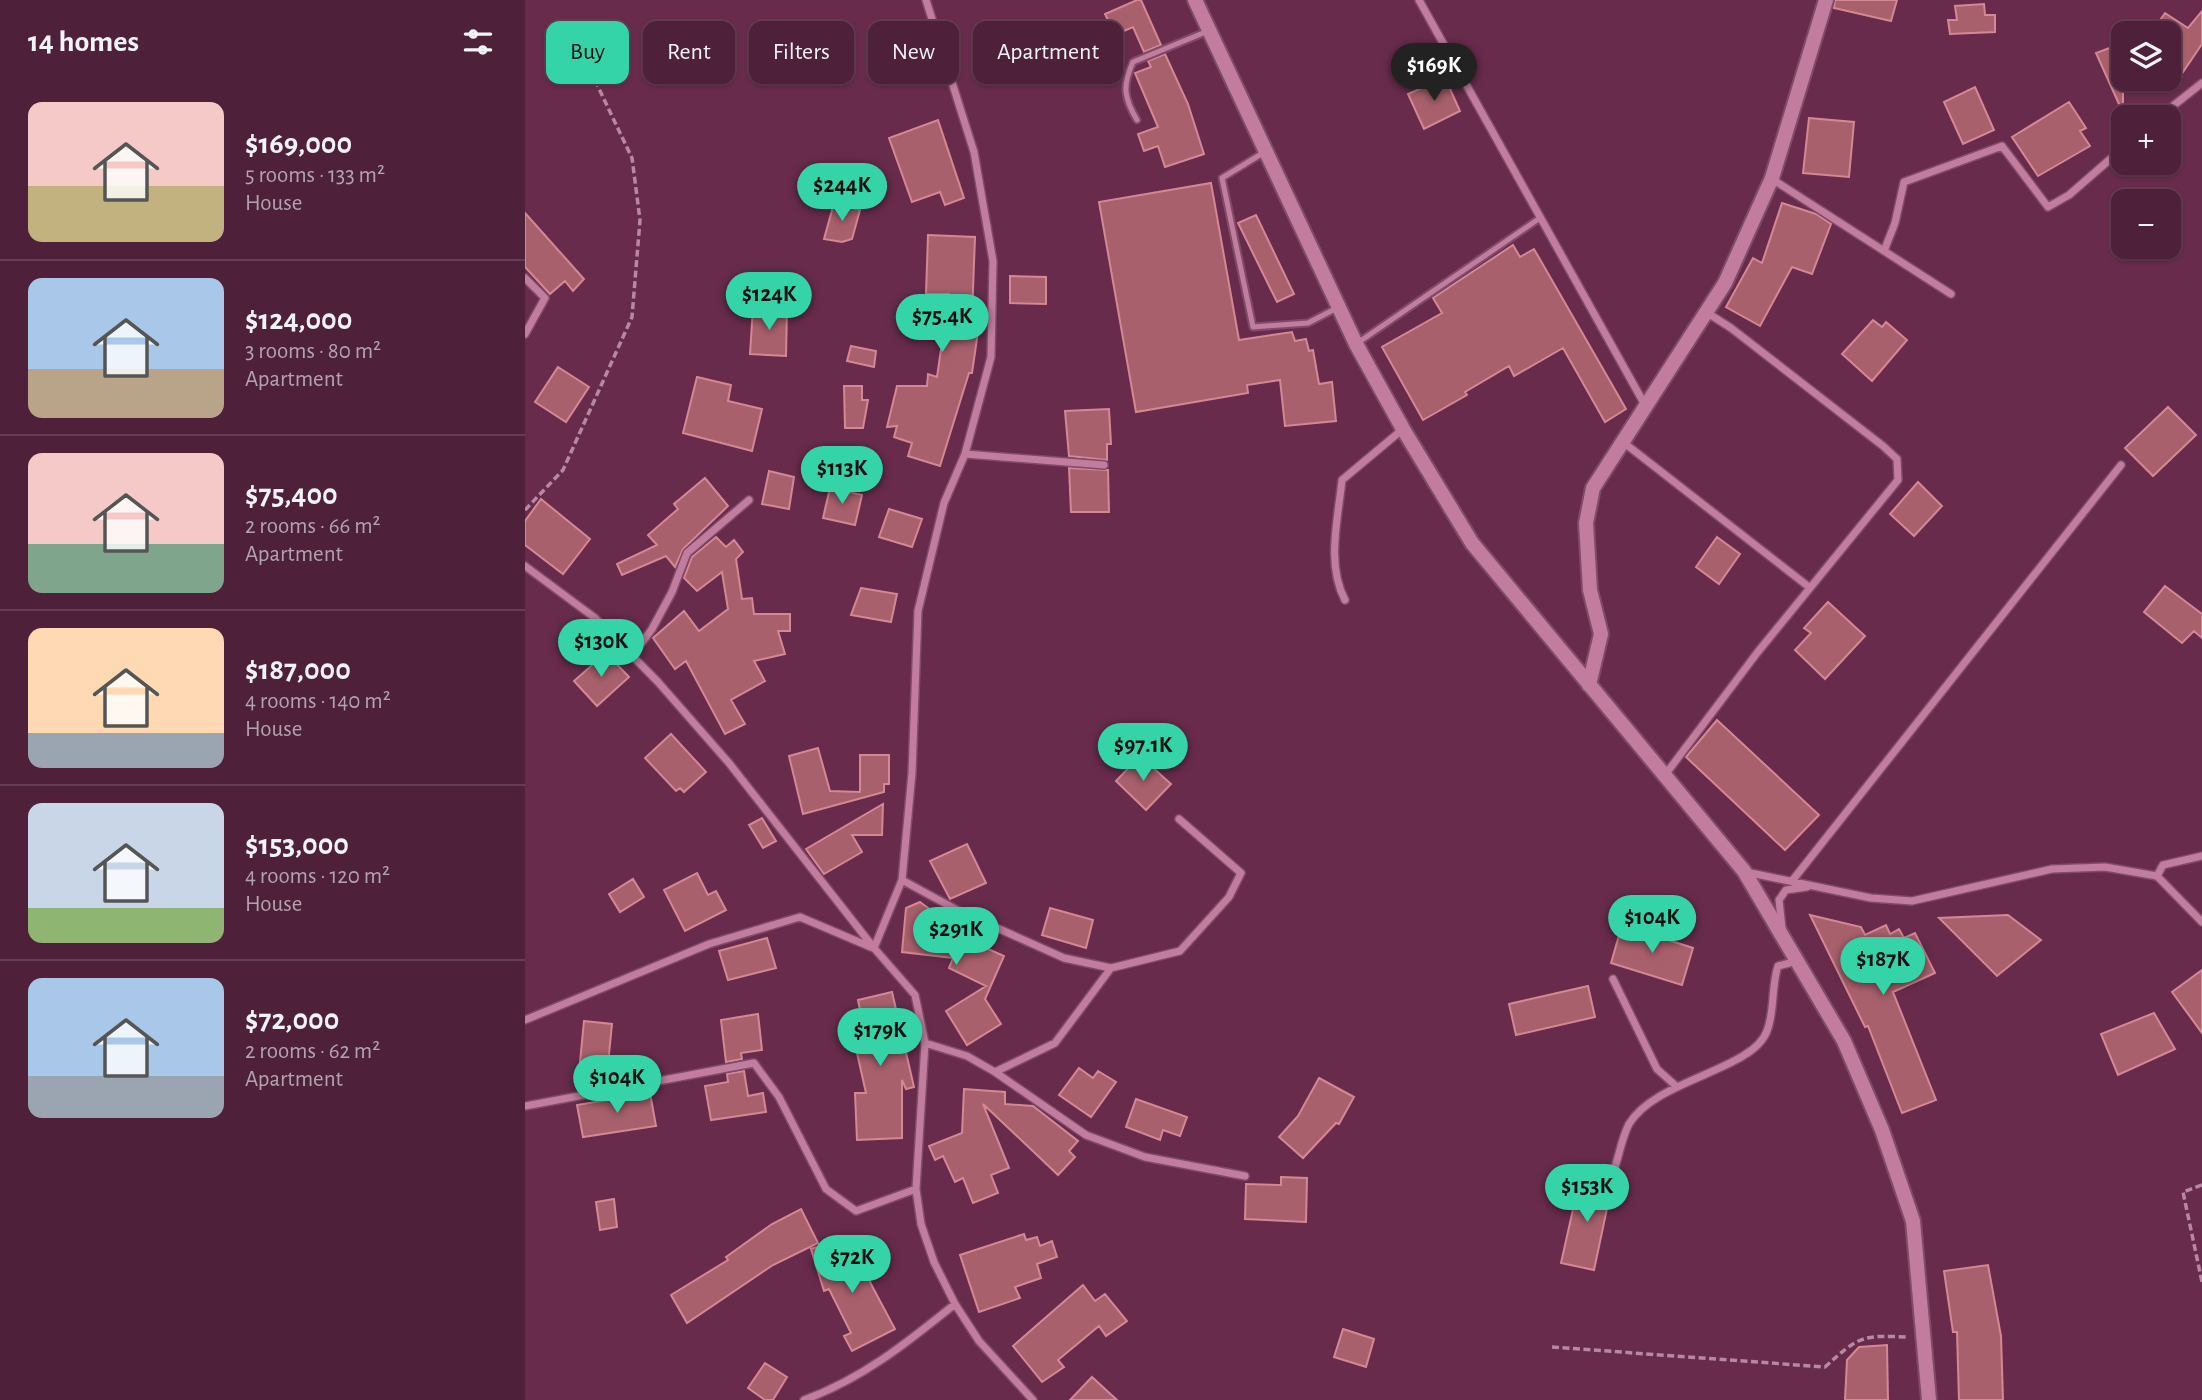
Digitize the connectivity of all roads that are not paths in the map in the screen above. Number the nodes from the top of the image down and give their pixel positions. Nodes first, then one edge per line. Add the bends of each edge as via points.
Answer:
1 (926, 0) edge
2 (1195, 0) edge
3 (1419, 0) edge
4 (1826, 0) edge
5 (1209, 30) junction
6 (2202, 83) edge
7 (2174, 105) edge
8 (1137, 120) dead end
9 (1266, 151) junction
10 (2111, 158) edge
11 (1772, 178) junction
12 (1540, 218) junction
13 (1884, 251) junction
14 (525, 278) edge
15 (1951, 294) dead end
16 (1339, 307) junction
17 (1706, 312) junction
18 (525, 334) edge
19 (1356, 344) junction
20 (1646, 405) junction
21 (1403, 429) junction
22 (1622, 441) junction
23 (965, 454) junction
24 (1104, 465) dead end
25 (2121, 465) dead end
26 (749, 500) dead end
27 (525, 566) edge
28 (1809, 587) junction
29 (1345, 600) dead end
30 (632, 656) junction
31 (1590, 685) junction
32 (1665, 775) junction
33 (1179, 819) dead end
34 (2202, 856) edge
35 (1744, 871) junction
36 (2157, 876) junction
37 (902, 880) junction
38 (1792, 881) junction
39 (1813, 886) junction
40 (2202, 922) edge
41 (1784, 939) junction
42 (874, 948) junction
43 (1797, 961) junction
44 (1111, 968) junction
45 (1613, 979) dead end
46 (525, 1020) edge
47 (925, 1043) junction
48 (995, 1072) junction
49 (1676, 1086) junction
50 (525, 1106) edge
51 (1614, 1170) dead end
52 (1245, 1176) dead end
53 (916, 1189) junction
54 (955, 1304) junction
55 (804, 1400) edge
56 (1033, 1400) edge
57 (1929, 1400) edge

1 - 23 street via 974,152 993,261 991,357
2 - 5 street
3 - 12 street
4 - 11 street
5 - 8 lane via 1133,62 1125,80 1125,99
5 - 9 street
6 - 7 street
9 - 16 street
9 - 16 lane via 1222,178 1253,327 1308,324
10 - 13 street via 2048,207 2002,146 1904,182
11 - 13 street
11 - 17 street via 1725,283
12 - 19 lane
12 - 20 street
13 - 15 street
14 - 18 street via 545,298
16 - 19 street
17 - 20 street
17 - 28 street via 1897,459 1898,480
19 - 21 street
20 - 22 street
21 - 29 street via 1342,480 1335,546 1336,582
21 - 31 street via 1472,543
22 - 28 street
22 - 31 street via 1593,488 1586,523 1590,590 1601,634
23 - 24 street
23 - 37 street via 944,503 918,611 912,773
25 - 38 street
26 - 30 street via 687,553 672,592
27 - 30 street via 595,618
28 - 32 street
30 - 42 street via 729,763
31 - 32 street
32 - 35 street
33 - 44 street via 1241,873 1229,897 1180,951
34 - 36 street via 2163,865
35 - 38 street
35 - 41 street
36 - 39 street via 2105,867 2052,869 1912,901
36 - 40 street
37 - 42 street
37 - 44 street via 1064,958
38 - 39 street
39 - 41 street via 1786,890 1779,900
41 - 43 street
42 - 46 street via 800,917 709,944
42 - 47 street via 915,995
43 - 49 street via 1778,967 1767,1032 1744,1056
43 - 57 street via 1844,1041 1882,1130 1913,1221
44 - 48 street via 1055,1043
45 - 49 street via 1657,1069
47 - 48 street via 967,1056
47 - 53 street
48 - 52 street via 1086,1135 1145,1157
49 - 51 street via 1630,1123
50 - 53 street via 754,1063 779,1097 826,1189 856,1211
53 - 54 street via 921,1224
54 - 55 street via 893,1354
54 - 56 street via 979,1341

